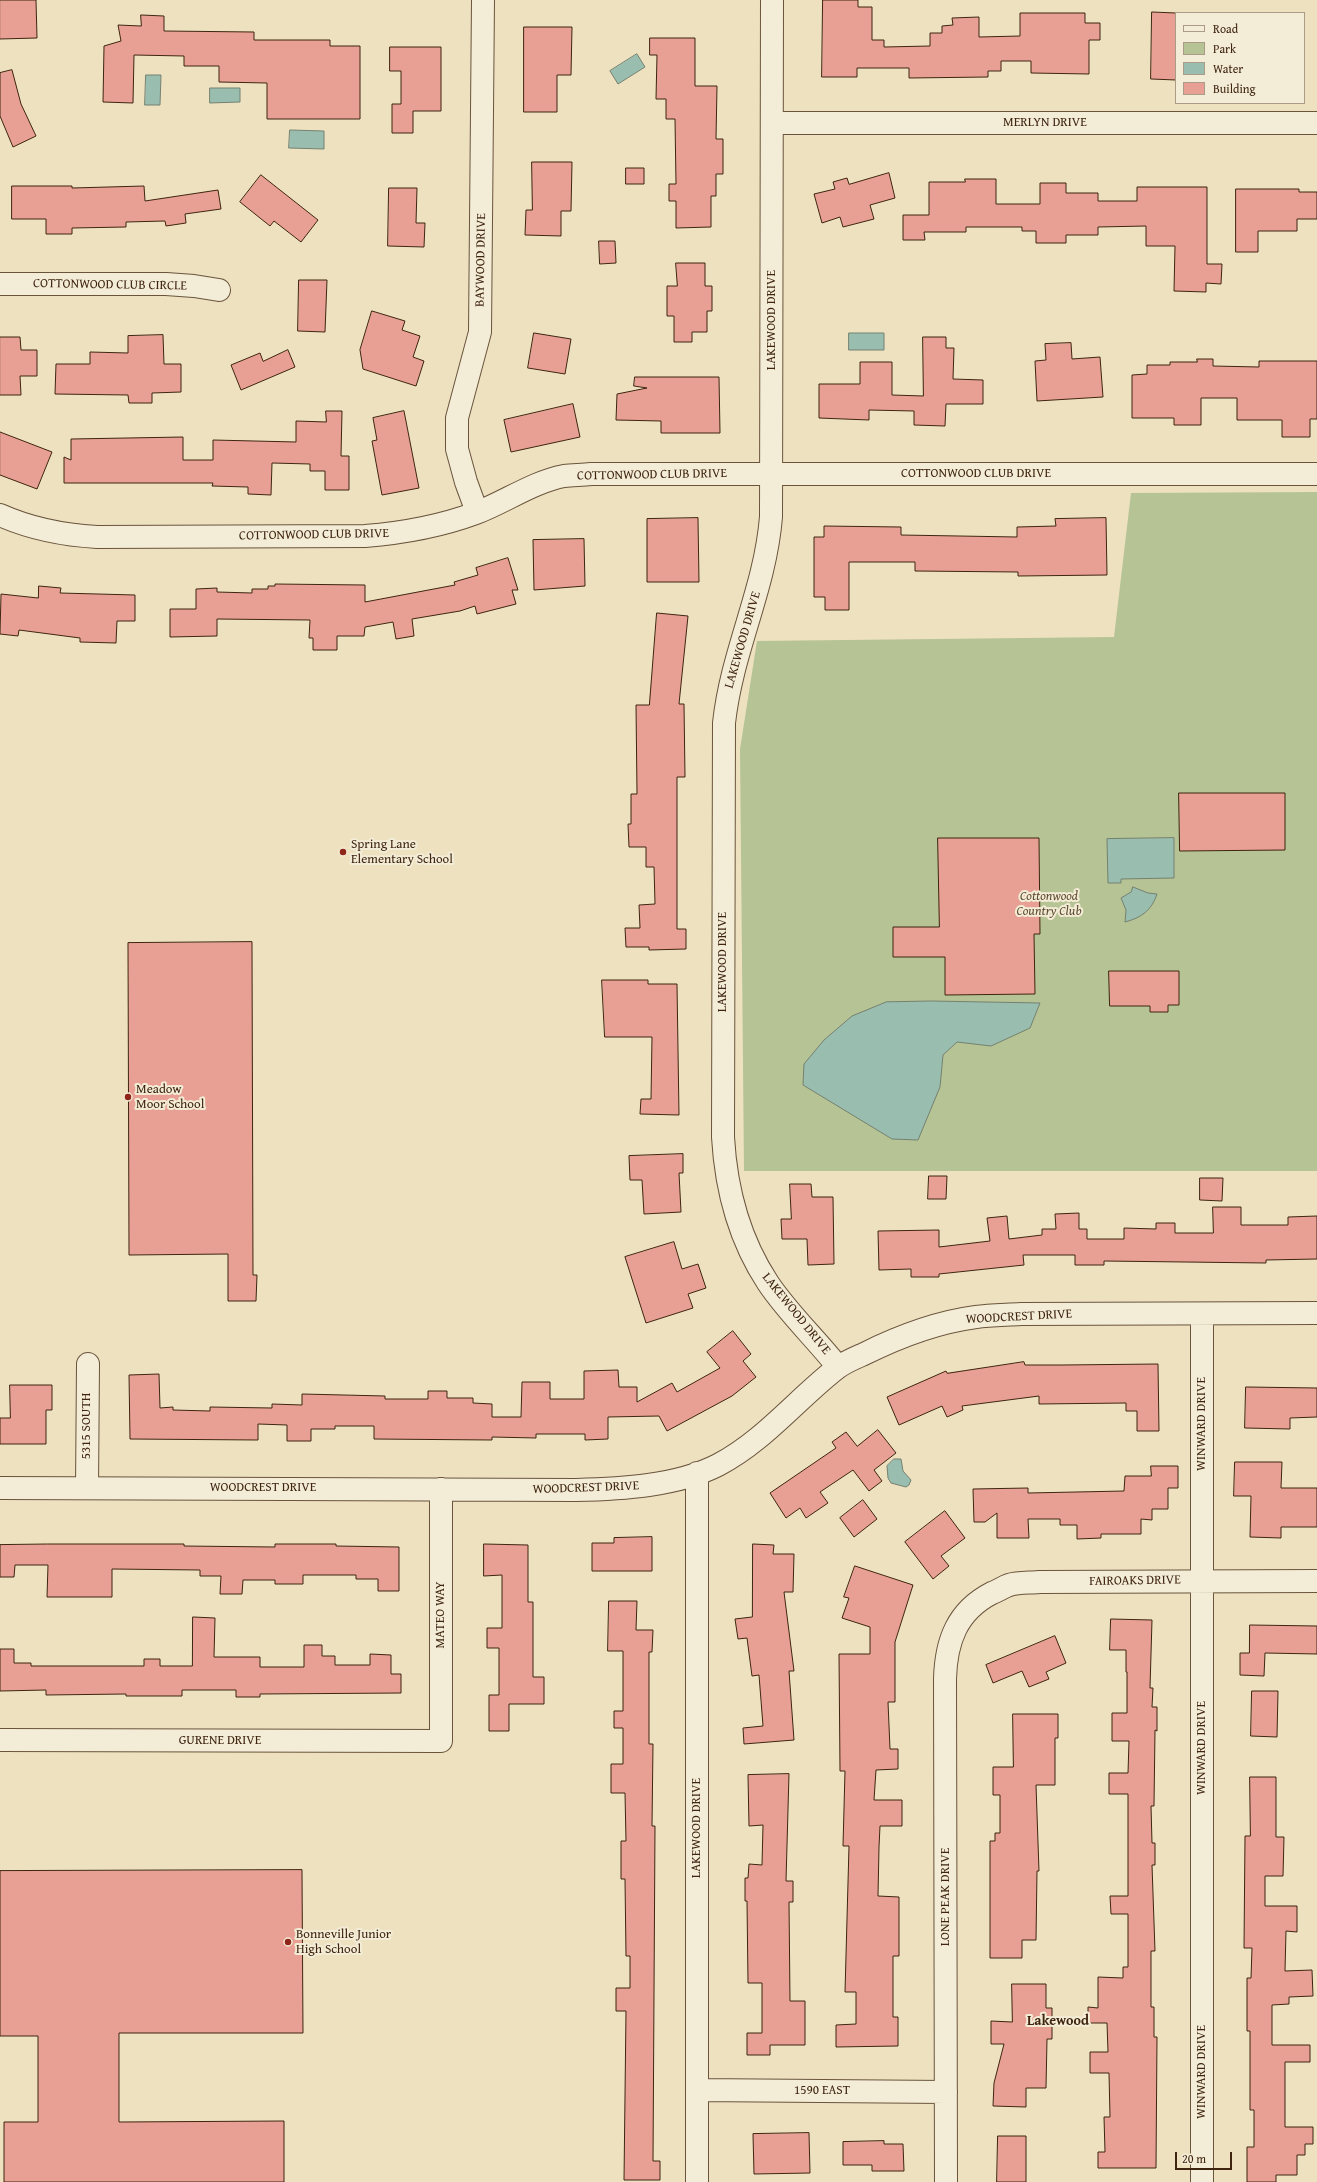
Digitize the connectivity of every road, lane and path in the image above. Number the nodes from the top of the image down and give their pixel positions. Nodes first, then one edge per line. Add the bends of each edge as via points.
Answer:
1 (483, 0) edge
2 (772, 0) edge
3 (772, 122) junction
4 (1317, 123) edge
5 (0, 284) edge
6 (220, 290) dead end
7 (772, 474) junction
8 (1317, 474) edge
9 (477, 512) junction
10 (0, 515) edge
11 (1317, 1313) edge
12 (1202, 1314) junction
13 (88, 1364) dead end
14 (838, 1367) junction
15 (698, 1473) junction
16 (0, 1488) edge
17 (87, 1488) junction
18 (441, 1489) junction
19 (1202, 1581) junction
20 (1317, 1581) edge
21 (963, 1616) joint
22 (0, 1740) edge
23 (441, 1741) joint
24 (698, 2090) junction
25 (946, 2092) junction
26 (697, 2182) edge
27 (946, 2182) edge
28 (1202, 2182) edge

1 - 9 street, BAYWOOD DRIVE via 480,332 457,418 457,449
2 - 3 street, LAKEWOOD DRIVE
3 - 4 street, MERLYN DRIVE
3 - 7 street, LAKEWOOD DRIVE
5 - 6 street, COTTONWOOD CLUB CIRCLE via 166,284
7 - 8 street, COTTONWOOD CLUB DRIVE
7 - 9 street, COTTONWOOD CLUB DRIVE via 563,476
7 - 14 street, LAKEWOOD DRIVE via 771,517 763,576 737,654 726,700 724,723 724,1162 740,1229 758,1268
9 - 10 street, COTTONWOOD CLUB DRIVE via 445,523 396,533 334,537 78,536 42,530
11 - 12 street, WOODCREST DRIVE
12 - 14 street, WOODCREST DRIVE via 1021,1314 976,1317 948,1322 913,1334 876,1348
12 - 19 street, WINWARD DRIVE
13 - 17 street, 5315 SOUTH
14 - 15 street, WOODCREST DRIVE via 749,1445 718,1465
15 - 18 street, WOODCREST DRIVE via 649,1485 613,1489
15 - 24 street, LAKEWOOD DRIVE
16 - 17 street, WOODCREST DRIVE
17 - 18 street, WOODCREST DRIVE
18 - 23 street, MATEO WAY
19 - 20 street, FAIROAKS DRIVE
19 - 21 street, FAIROAKS DRIVE via 1039,1582 1009,1585 984,1598
19 - 28 street, WINWARD DRIVE
21 - 25 street, LONE PEAK DRIVE via 948,1646 946,1662
22 - 23 street, GURENE DRIVE
24 - 25 street, 1590 EAST
24 - 26 street, LAKEWOOD DRIVE
25 - 27 street, LONE PEAK DRIVE

